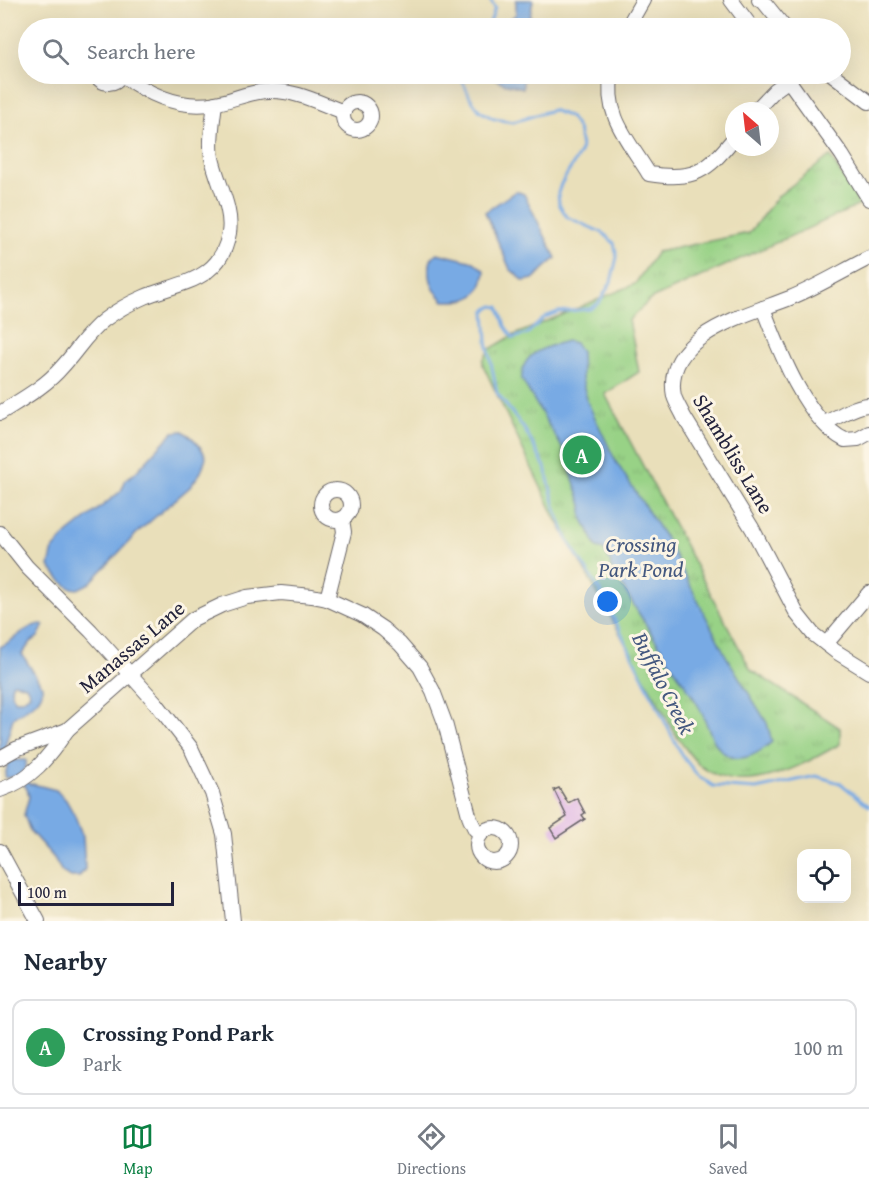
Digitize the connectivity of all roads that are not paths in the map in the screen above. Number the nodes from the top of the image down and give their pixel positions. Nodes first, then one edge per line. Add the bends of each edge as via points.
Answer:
1 (643, 0) edge
2 (749, 0) edge
3 (759, 0) edge
4 (734, 4) edge
5 (633, 18) edge
6 (744, 18) edge
7 (777, 18) edge
8 (138, 84) edge
9 (610, 84) edge
10 (781, 84) edge
11 (792, 84) edge
12 (845, 84) edge
13 (764, 102) edge
14 (869, 102) edge
15 (215, 103) junction
16 (344, 112) dead end
17 (725, 149) edge
18 (869, 198) edge
19 (869, 258) edge
20 (763, 308) junction
21 (869, 405) edge
22 (0, 413) edge
23 (824, 423) junction
24 (869, 433) edge
25 (342, 519) dead end
26 (0, 533) edge
27 (869, 593) edge
28 (327, 599) junction
29 (826, 644) junction
30 (869, 672) edge
31 (129, 674) junction
32 (67, 730) junction
33 (21, 747) junction
34 (0, 758) edge
35 (35, 770) junction
36 (0, 790) edge
37 (481, 834) dead end
38 (0, 850) edge
39 (38, 921) edge
40 (233, 921) edge

1 - 5 street
2 - 4 street
3 - 7 street
4 - 6 street
8 - 15 street via 176,101
9 - 17 street via 614,117 650,174 669,177 701,171
10 - 13 street
11 - 18 street
12 - 14 street
15 - 16 street via 268,90 289,92
15 - 22 street via 212,155 229,231 218,262 190,282 143,297 106,319 41,387
19 - 20 street, Shambliss Lane
20 - 23 street via 796,383
20 - 29 street, Shambliss Lane via 702,336 687,348 677,363 673,380 675,398 752,528 797,614
21 - 23 street
23 - 24 street via 845,440
25 - 28 street via 344,532
26 - 31 street via 27,567
27 - 29 street
28 - 31 street, Manassas Lane via 281,593 222,605 193,619
28 - 37 street, Manassas Lane via 383,629 420,666 445,723 470,819
29 - 30 street, Shambliss Lane
31 - 32 street, Manassas Lane
31 - 40 street via 191,748 212,793 224,834
32 - 33 street, Manassas Lane
32 - 35 street
33 - 34 street, Manassas Lane
33 - 35 street via 35,754
35 - 36 street via 15,785
38 - 39 street

